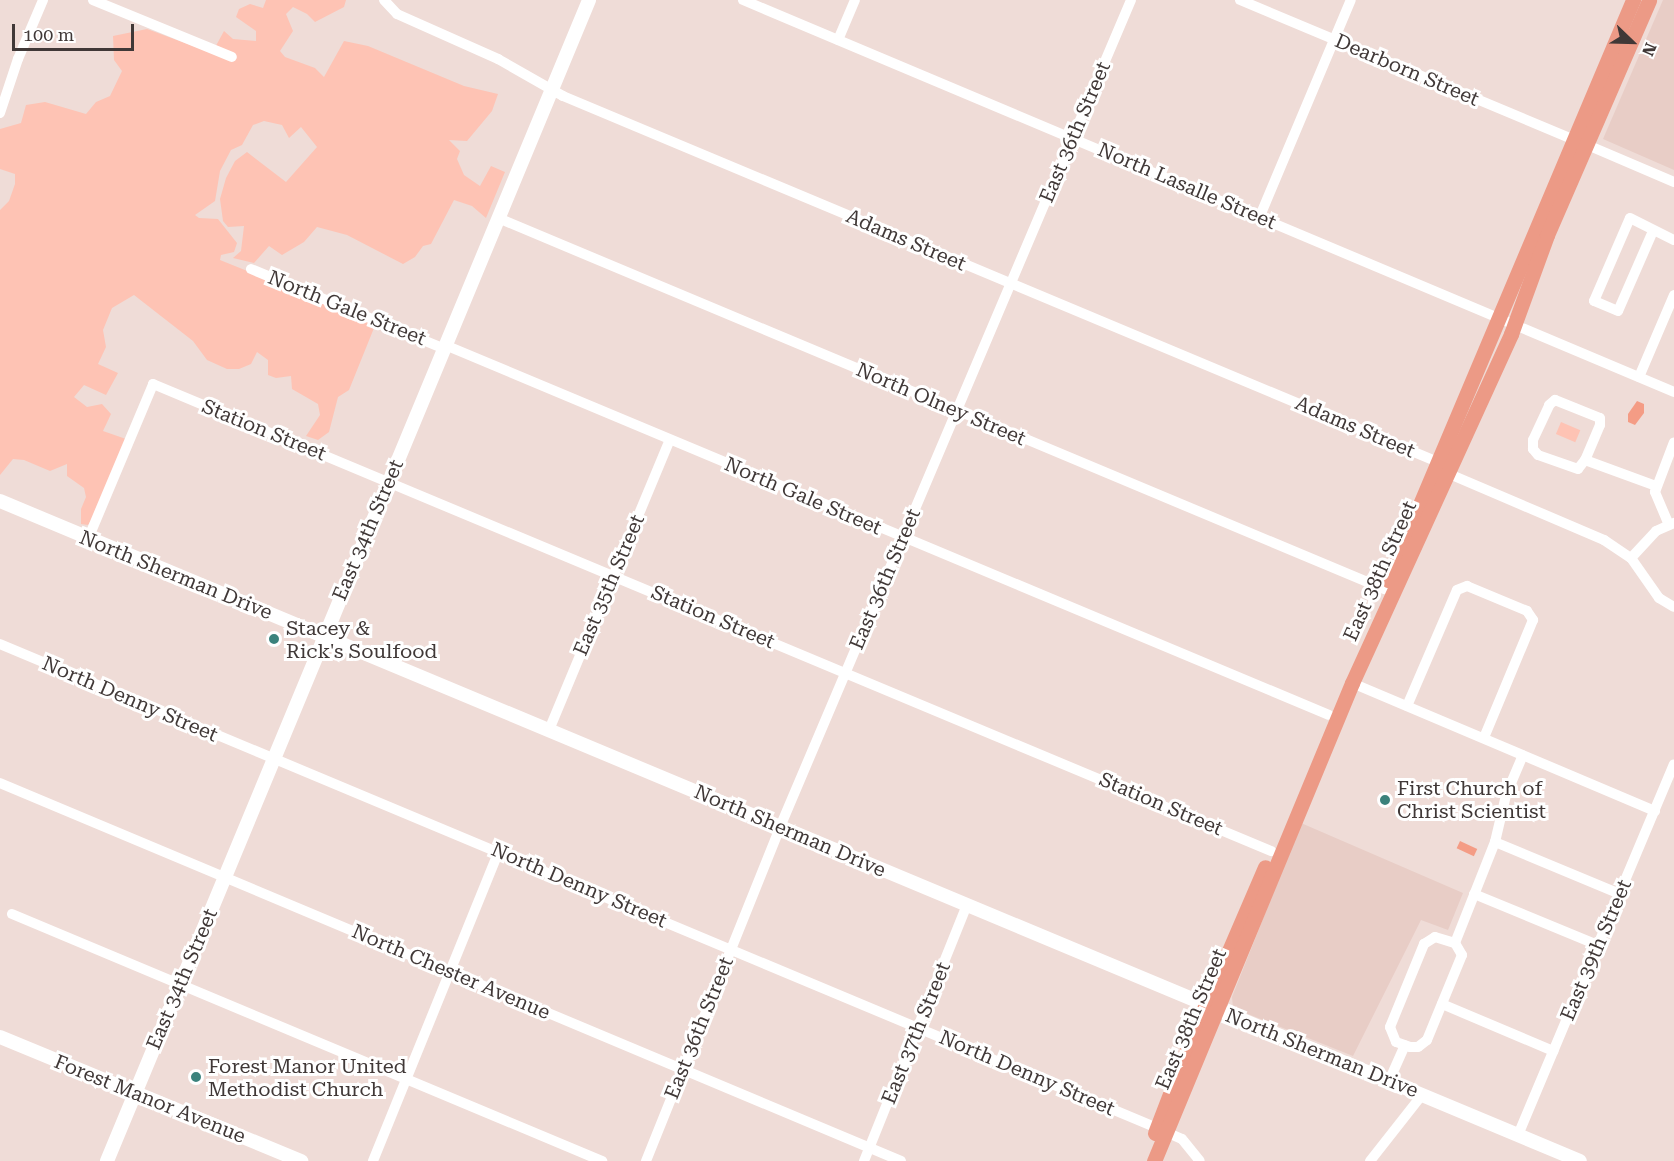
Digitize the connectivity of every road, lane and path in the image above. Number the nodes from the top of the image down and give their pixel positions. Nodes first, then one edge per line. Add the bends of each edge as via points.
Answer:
1 (43, 0) edge
2 (93, 0) edge
3 (384, 0) edge
4 (589, 0) edge
5 (743, 0) edge
6 (855, 0) edge
7 (1131, 0) edge
8 (1240, 0) edge
9 (1351, 0) edge
10 (1633, 0) edge
11 (1648, 0) edge
12 (1335, 39) junction
13 (838, 40) junction
14 (232, 57) dead end
15 (552, 90) junction
16 (0, 113) edge
17 (1072, 138) junction
18 (1579, 142) junction
19 (1674, 182) edge
20 (1260, 216) junction
21 (498, 218) junction
22 (1653, 231) junction
23 (1674, 240) edge
24 (251, 269) dead end
25 (1010, 283) junction
26 (1674, 295) edge
27 (1499, 316) junction
28 (1515, 324) junction
29 (444, 346) junction
30 (1639, 377) junction
31 (1674, 392) edge
32 (957, 411) junction
33 (670, 440) junction
34 (1674, 442) edge
35 (1585, 460) junction
36 (1443, 467) junction
37 (388, 481) junction
38 (1656, 486) junction
39 (0, 501) edge
40 (1671, 524) edge
41 (903, 537) junction
42 (88, 539) junction
43 (1631, 558) junction
44 (613, 575) junction
45 (1384, 589) junction
46 (1674, 607) edge
47 (323, 636) junction
48 (0, 644) edge
49 (846, 672) junction
50 (1352, 683) junction
51 (1407, 706) junction
52 (1329, 715) junction
53 (549, 730) junction
54 (1484, 738) junction
55 (1523, 755) junction
56 (273, 758) junction
57 (1674, 764) edge
58 (0, 783) edge
59 (1655, 811) junction
60 (780, 827) junction
61 (1494, 842) junction
62 (499, 851) junction
63 (1271, 851) junction
64 (224, 878) junction
65 (1474, 894) junction
66 (1620, 894) junction
67 (967, 905) junction
68 (12, 914) dead end
69 (1455, 943) junction
70 (1599, 945) junction
71 (731, 949) junction
72 (450, 971) junction
73 (180, 985) junction
74 (1442, 1004) junction
75 (1211, 1008) junction
76 (918, 1028) junction
77 (0, 1037) edge
78 (1405, 1045) junction
79 (1554, 1051) junction
80 (682, 1069) junction
81 (406, 1078) junction
82 (1389, 1081) junction
83 (135, 1093) junction
84 (1422, 1095) junction
85 (1162, 1130) junction
86 (1518, 1135) junction
87 (870, 1148) junction
88 (108, 1161) edge
89 (301, 1161) edge
90 (373, 1161) edge
91 (602, 1161) edge
92 (646, 1161) edge
93 (864, 1161) edge
94 (901, 1161) edge
95 (1144, 1161) edge
96 (1154, 1161) edge
97 (1200, 1161) edge
98 (1370, 1161) edge
99 (1580, 1161) edge

1 - 16 street
2 - 14 street
3 - 15 street, Adams Street via 397,14 498,59
4 - 15 main road, East 34th Street
5 - 13 street, North Lasalle Street
6 - 13 street
7 - 17 street, East 36th Street
8 - 12 street, Dearborn Street
9 - 12 street
10 - 18 main road, East 38th Street
11 - 18 main road, East 38th Street
12 - 18 street, Dearborn Street
12 - 20 street
13 - 17 street, North Lasalle Street
15 - 21 main road, East 34th Street
15 - 25 street, Adams Street
17 - 20 street, North Lasalle Street
17 - 25 street, East 36th Street
18 - 19 street, Dearborn Street
18 - 27 main road, East 38th Street
18 - 28 main road, East 38th Street
20 - 27 street, North Lasalle Street
21 - 29 main road, East 34th Street
21 - 32 street, North Olney Street
22 - 22 street via 1618,311 1594,301 1630,218 1654,228
22 - 23 street
24 - 29 street, North Gale Street
25 - 32 street, East 36th Street
25 - 36 street, Adams Street
26 - 30 street
27 - 28 street, North Lasalle Street
27 - 36 main road, East 38th Street
28 - 30 street, North Lasalle Street
28 - 36 main road, East 38th Street
29 - 33 street, North Gale Street
29 - 37 main road, East 34th Street
30 - 31 street, North Lasalle Street
32 - 41 street, East 36th Street
32 - 45 street, North Olney Street
33 - 41 street, North Gale Street
33 - 44 street, East 35th Street
34 - 38 street
35 - 35 street via 1600,418 1564,401 1552,401 1533,440 1533,449 1573,470
35 - 38 street
36 - 43 street, Adams Street via 1588,532
36 - 45 main road, East 38th Street
36 - 50 main road, East 38th Street
37 - 42 street, Station Street via 153,384
37 - 44 street, Station Street
37 - 47 main road, East 34th Street
38 - 40 street via 1655,492
39 - 42 main road, North Sherman Drive
40 - 43 street via 1648,538
41 - 49 street, East 36th Street
41 - 52 street, North Gale Street
42 - 47 main road, North Sherman Drive
43 - 46 street via 1659,598
44 - 49 street, Station Street
44 - 53 street, East 35th Street
45 - 52 main road, East 38th Street
47 - 53 main road, North Sherman Drive
47 - 56 main road, East 34th Street
48 - 56 street, North Denny Street
49 - 60 street, East 36th Street
49 - 63 street, Station Street
50 - 51 street
50 - 75 main road, East 38th Street
51 - 54 street
51 - 54 street via 1456,590 1467,586 1527,611 1532,617
52 - 63 main road, East 38th Street
53 - 60 main road, North Sherman Drive
54 - 55 street
55 - 59 street
55 - 61 street via 1506,795
56 - 62 street, North Denny Street
56 - 64 main road, East 34th Street
57 - 59 street, East 39th Street
58 - 64 street, North Chester Avenue
59 - 66 street, East 39th Street
60 - 67 main road, North Sherman Drive
60 - 71 street, East 36th Street
61 - 65 street
61 - 66 street
62 - 71 street, North Denny Street
62 - 72 street
63 - 75 main road, East 38th Street
64 - 72 street, North Chester Avenue
64 - 73 main road, East 34th Street
65 - 69 street
65 - 70 street
66 - 70 street, East 39th Street
67 - 75 main road, North Sherman Drive
67 - 76 street, East 37th Street
68 - 73 street
69 - 74 street via 1462,955
69 - 78 street via 1435,937 1424,944 1390,1028 1394,1039
70 - 79 street, East 39th Street
71 - 76 street, North Denny Street
71 - 80 street, East 36th Street
72 - 80 street, North Chester Avenue
72 - 81 street
73 - 81 street
73 - 83 main road, East 34th Street
74 - 78 street via 1427,1040 1414,1048
74 - 79 street
75 - 82 main road, North Sherman Drive
75 - 85 main road, East 38th Street
76 - 85 street, North Denny Street
76 - 87 street, East 37th Street
77 - 83 main road, Forest Manor Avenue
78 - 82 street
79 - 86 street, East 39th Street
80 - 87 street, North Chester Avenue
80 - 92 street, East 36th Street
81 - 90 street
81 - 91 street
82 - 84 main road, North Sherman Drive
83 - 88 main road, East 34th Street
83 - 89 main road, Forest Manor Avenue
84 - 86 main road, North Sherman Drive
84 - 98 street
85 - 95 main road, East 38th Street
85 - 96 main road, East 38th Street
85 - 97 street, North Denny Street via 1182,1139
86 - 99 main road, North Sherman Drive
87 - 93 street, East 37th Street
87 - 94 street, North Chester Avenue

